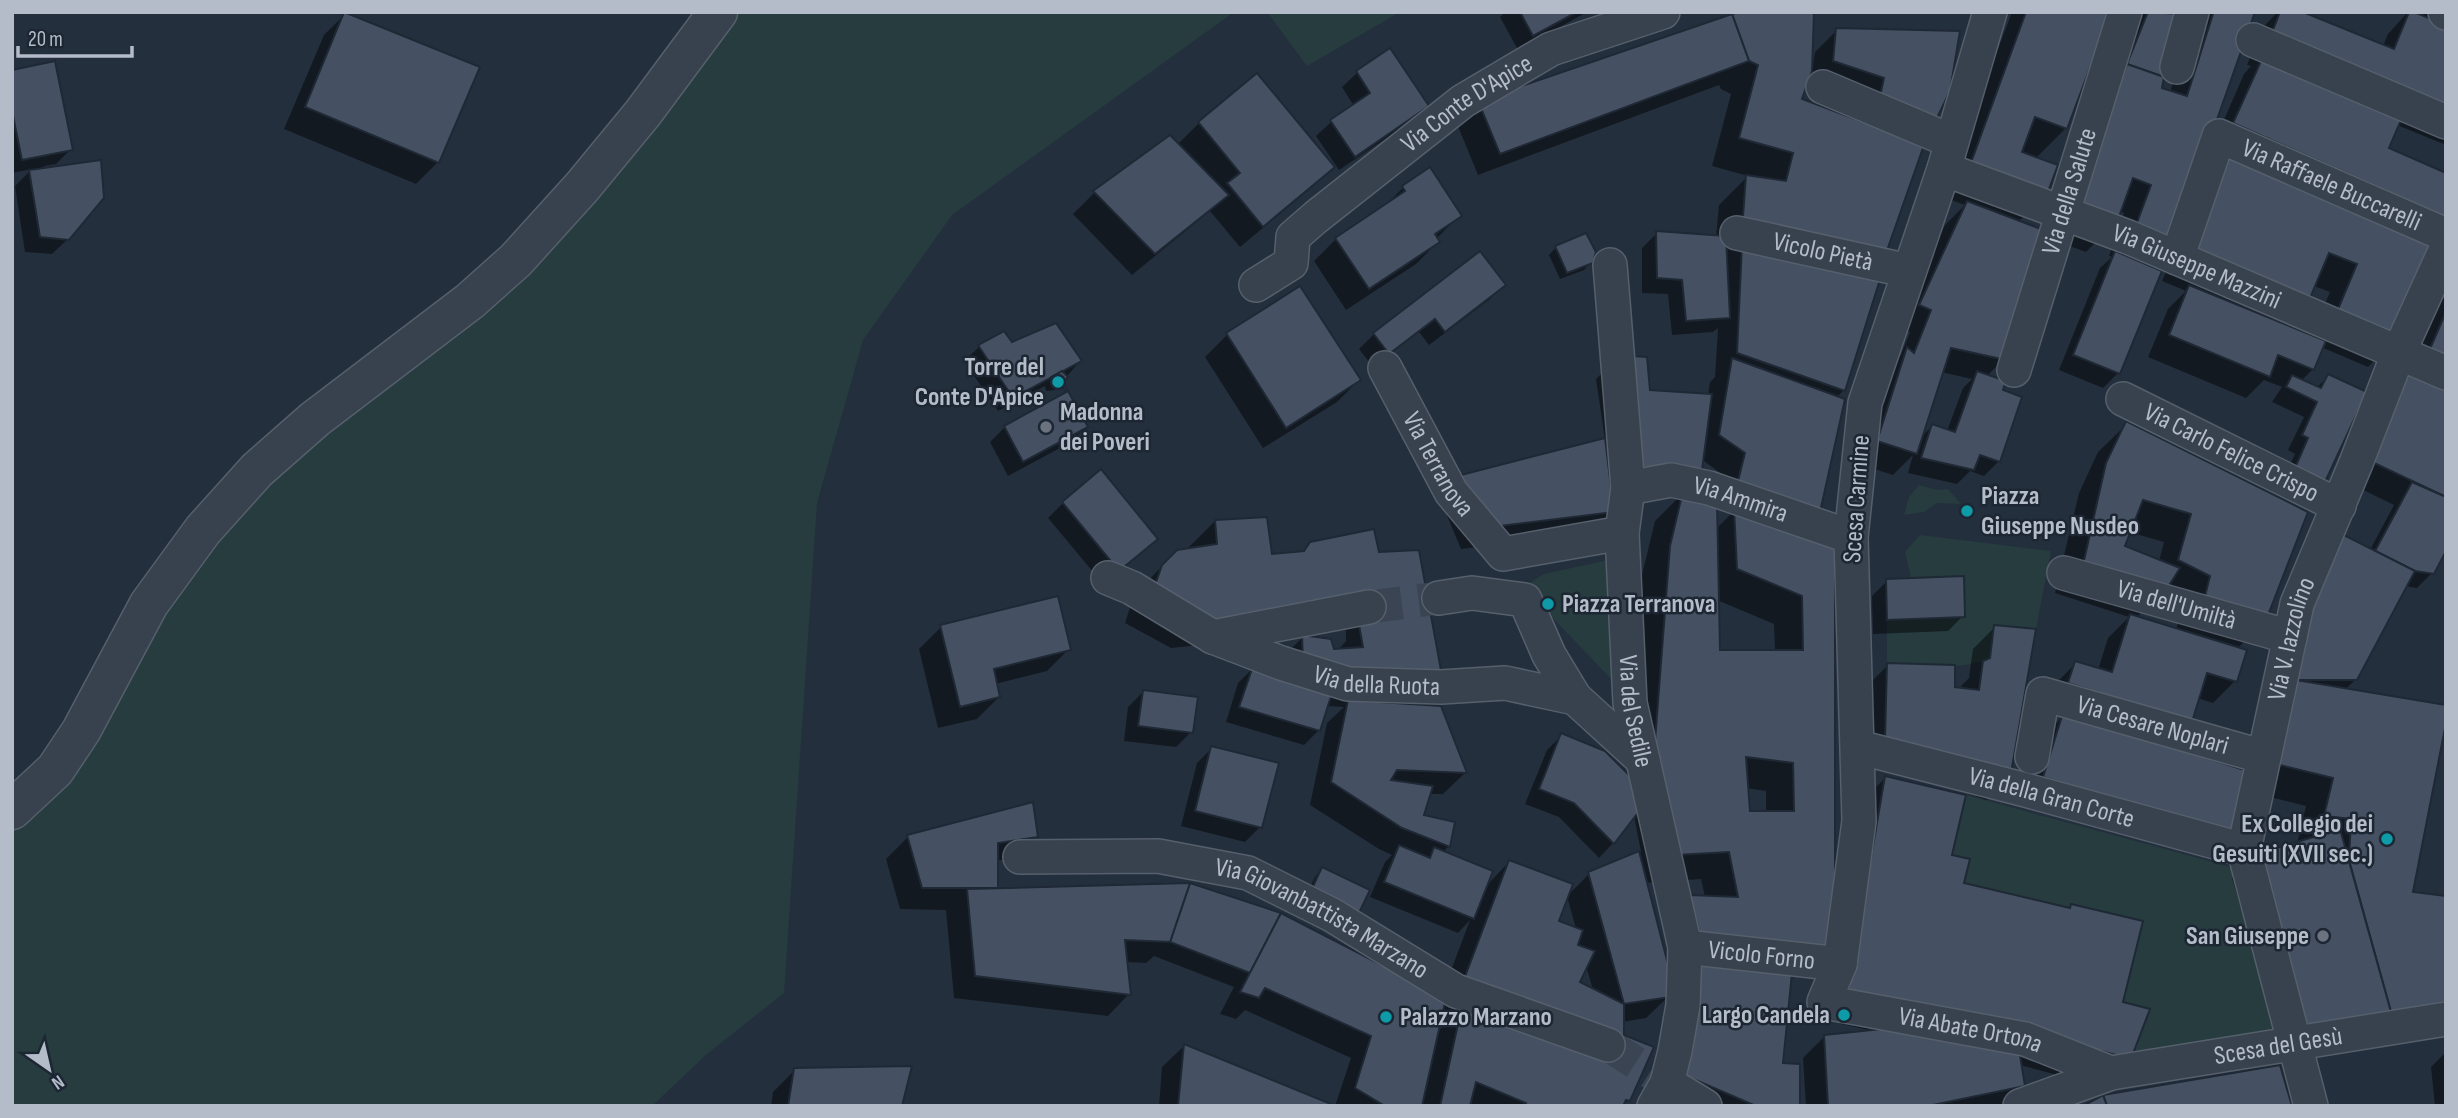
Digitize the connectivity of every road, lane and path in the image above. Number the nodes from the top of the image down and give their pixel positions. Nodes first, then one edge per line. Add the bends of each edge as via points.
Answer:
1 (718, 12) edge
2 (1663, 12) edge
3 (1990, 12) edge
4 (2125, 12) edge
5 (2192, 12) edge
6 (2253, 40) dead end
7 (2177, 67) dead end
8 (1823, 87) dead end
9 (2446, 122) edge
10 (1948, 155) junction
11 (2064, 214) junction
12 (1737, 233) dead end
13 (2446, 234) edge
14 (2446, 249) edge
15 (2177, 258) junction
16 (1610, 265) dead end
17 (1909, 271) junction
18 (1256, 285) dead end
19 (2399, 352) junction
20 (1385, 368) dead end
21 (2014, 370) dead end
22 (2446, 373) edge
23 (2123, 399) dead end
24 (1628, 488) junction
25 (2339, 506) junction
26 (1622, 533) junction
27 (1851, 537) junction
28 (2064, 573) dead end
29 (1108, 578) dead end
30 (1438, 598) tunnel mouth
31 (1369, 607) tunnel mouth
32 (1213, 637) junction
33 (2290, 637) junction
34 (1575, 698) junction
35 (1858, 747) junction
36 (2032, 757) dead end
37 (2264, 757) junction
38 (1643, 760) junction
39 (12, 810) edge
40 (2244, 850) junction
41 (1020, 857) dead end
42 (1685, 947) junction
43 (1840, 964) junction
44 (1824, 1002) joint
45 (2446, 1019) edge
46 (1608, 1045) tunnel mouth
47 (2297, 1045) junction
48 (2111, 1073) junction
49 (1660, 1094) edge
50 (1705, 1106) edge
51 (2020, 1106) edge
52 (2311, 1106) edge

1 - 39 street via 643,113 516,260 470,301 315,419 257,470 203,530 149,604 55,770
2 - 18 street, Via Conte D'Apice via 1551,49 1463,101 1293,237 1291,263
3 - 10 street, Scesa Carmine
4 - 11 street, Via della Salute
5 - 7 street
6 - 9 street
8 - 10 street, Via Giuseppe Mazzini
10 - 11 street, Via Giuseppe Mazzini
10 - 17 street, Scesa Carmine
11 - 15 street, Via Giuseppe Mazzini
11 - 21 street, Via della Salute
12 - 17 street, Vicolo Pietà
13 - 15 street, Via Raffaele Buccarelli via 2219,135
14 - 19 street, Via V. Iazzolino
15 - 19 street, Via Giuseppe Mazzini
16 - 24 street, Via del Sedile
17 - 27 street, Scesa Carmine via 1864,403
19 - 22 street, Via Giuseppe Mazzini
19 - 25 street, Via V. Iazzolino
20 - 26 street, Via Terranova via 1451,492 1503,554
23 - 25 street, Via Carlo Felice Crispo
24 - 26 street, Via del Sedile
24 - 27 street, Via Ammira via 1671,481 1709,488
25 - 33 street, Via V. Iazzolino via 2297,604
26 - 38 street, Via del Sedile via 1630,703
27 - 35 street, Scesa Carmine
28 - 33 street, Via dell'Umiltà
29 - 32 street, Via della Ruota
30 - 34 street via 1472,593 1525,600 1549,655
31 - 32 street
32 - 34 street, Via della Ruota via 1348,684 1441,687 1505,683
33 - 37 street, Via V. Iazzolino
34 - 38 street
35 - 40 street, Via della Gran Corte
35 - 43 street, Scesa Carmine via 1859,821
36 - 37 street, Via Cesare Noplari via 2043,694
37 - 40 street, Via V. Iazzolino
38 - 42 street, Via del Sedile
40 - 47 street, Via V. Iazzolino
41 - 46 street, Via Giovanbattista Marzano via 1158,856 1248,873 1332,915 1456,990
42 - 43 street, Vicolo Forno
42 - 49 street, Via del Sedile via 1683,1004
43 - 44 street, Scesa Carmine
44 - 48 street, Via Abate Ortona via 2025,1039
45 - 47 street, Scesa del Gesù
47 - 48 street, Scesa del Gesù
47 - 52 street, Via V. Iazzolino
48 - 51 street, Scesa del Gesù
49 - 50 street

